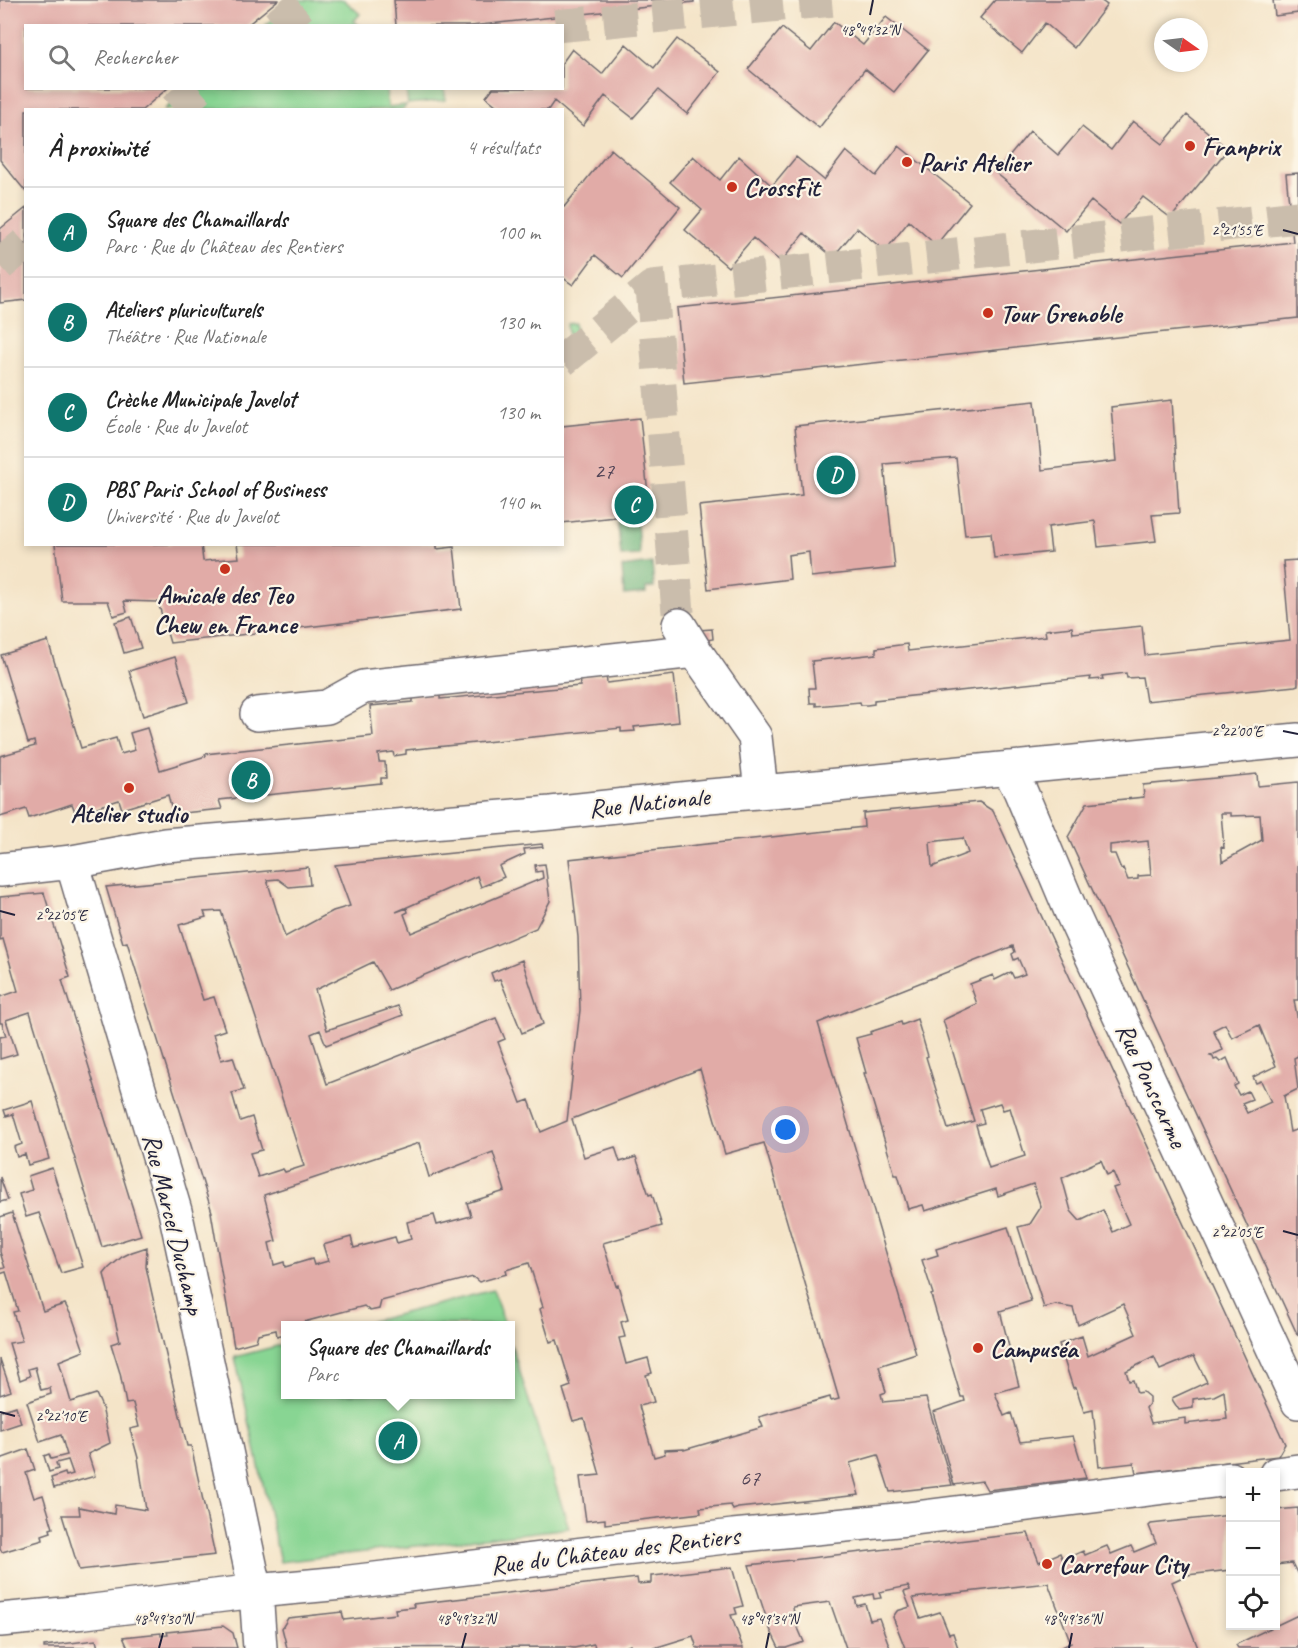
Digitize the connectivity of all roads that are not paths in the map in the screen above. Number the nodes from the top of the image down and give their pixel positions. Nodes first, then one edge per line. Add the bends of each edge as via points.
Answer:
1 (257, 714) dead end
2 (1298, 740) edge
3 (1008, 768) junction
4 (761, 791) junction
5 (72, 862) junction
6 (0, 870) edge
7 (1298, 1402) edge
8 (1298, 1471) edge
9 (1280, 1473) edge
10 (1226, 1479) edge
11 (256, 1591) junction
12 (0, 1620) edge
13 (260, 1648) edge

1 - 4 street via 327,707 363,687 687,638 755,736
2 - 3 street, Rue Nationale
3 - 4 street, Rue Nationale
3 - 7 street, Rue Ponscarme
4 - 5 street, Rue Nationale via 165,845
5 - 6 street, Rue Nationale
5 - 11 street, Rue Marcel Duchamp via 175,1211
8 - 9 street
10 - 11 street, Rue du Château des Rentiers
11 - 12 street, Rue du Château des Rentiers
11 - 13 street, Rue Marcel Duchamp

